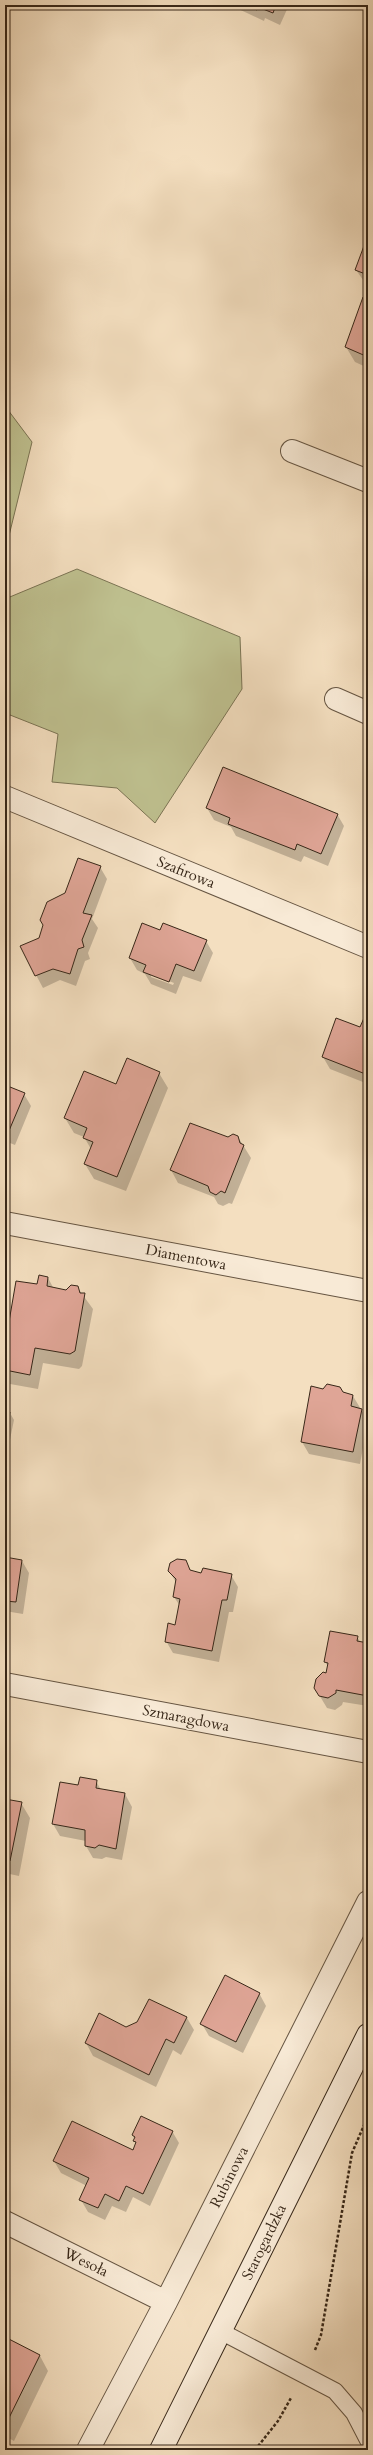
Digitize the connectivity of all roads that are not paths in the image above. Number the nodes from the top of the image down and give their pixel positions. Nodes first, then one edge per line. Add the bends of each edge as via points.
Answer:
1 (292, 451) dead end
2 (368, 481) edge
3 (336, 699) dead end
4 (368, 713) edge
5 (5, 798) edge
6 (368, 946) edge
7 (5, 1223) edge
8 (368, 1291) edge
9 (5, 1684) edge
10 (368, 1752) edge
11 (368, 1902) edge
12 (368, 2035) edge
13 (5, 2222) edge
14 (166, 2302) junction
15 (220, 2331) junction
16 (368, 2440) edge
17 (88, 2450) edge
18 (161, 2450) edge

1 - 2 street
3 - 4 street
5 - 6 street, Szafirowa
7 - 8 street, Diamentowa
9 - 10 street, Szmaragdowa
11 - 14 street, Rubinowa
12 - 15 street, Starogardzka
13 - 14 street, Wesoła
14 - 17 street, Rubinowa
15 - 16 lane via 335,2391 354,2413
15 - 18 street, Starogardzka

